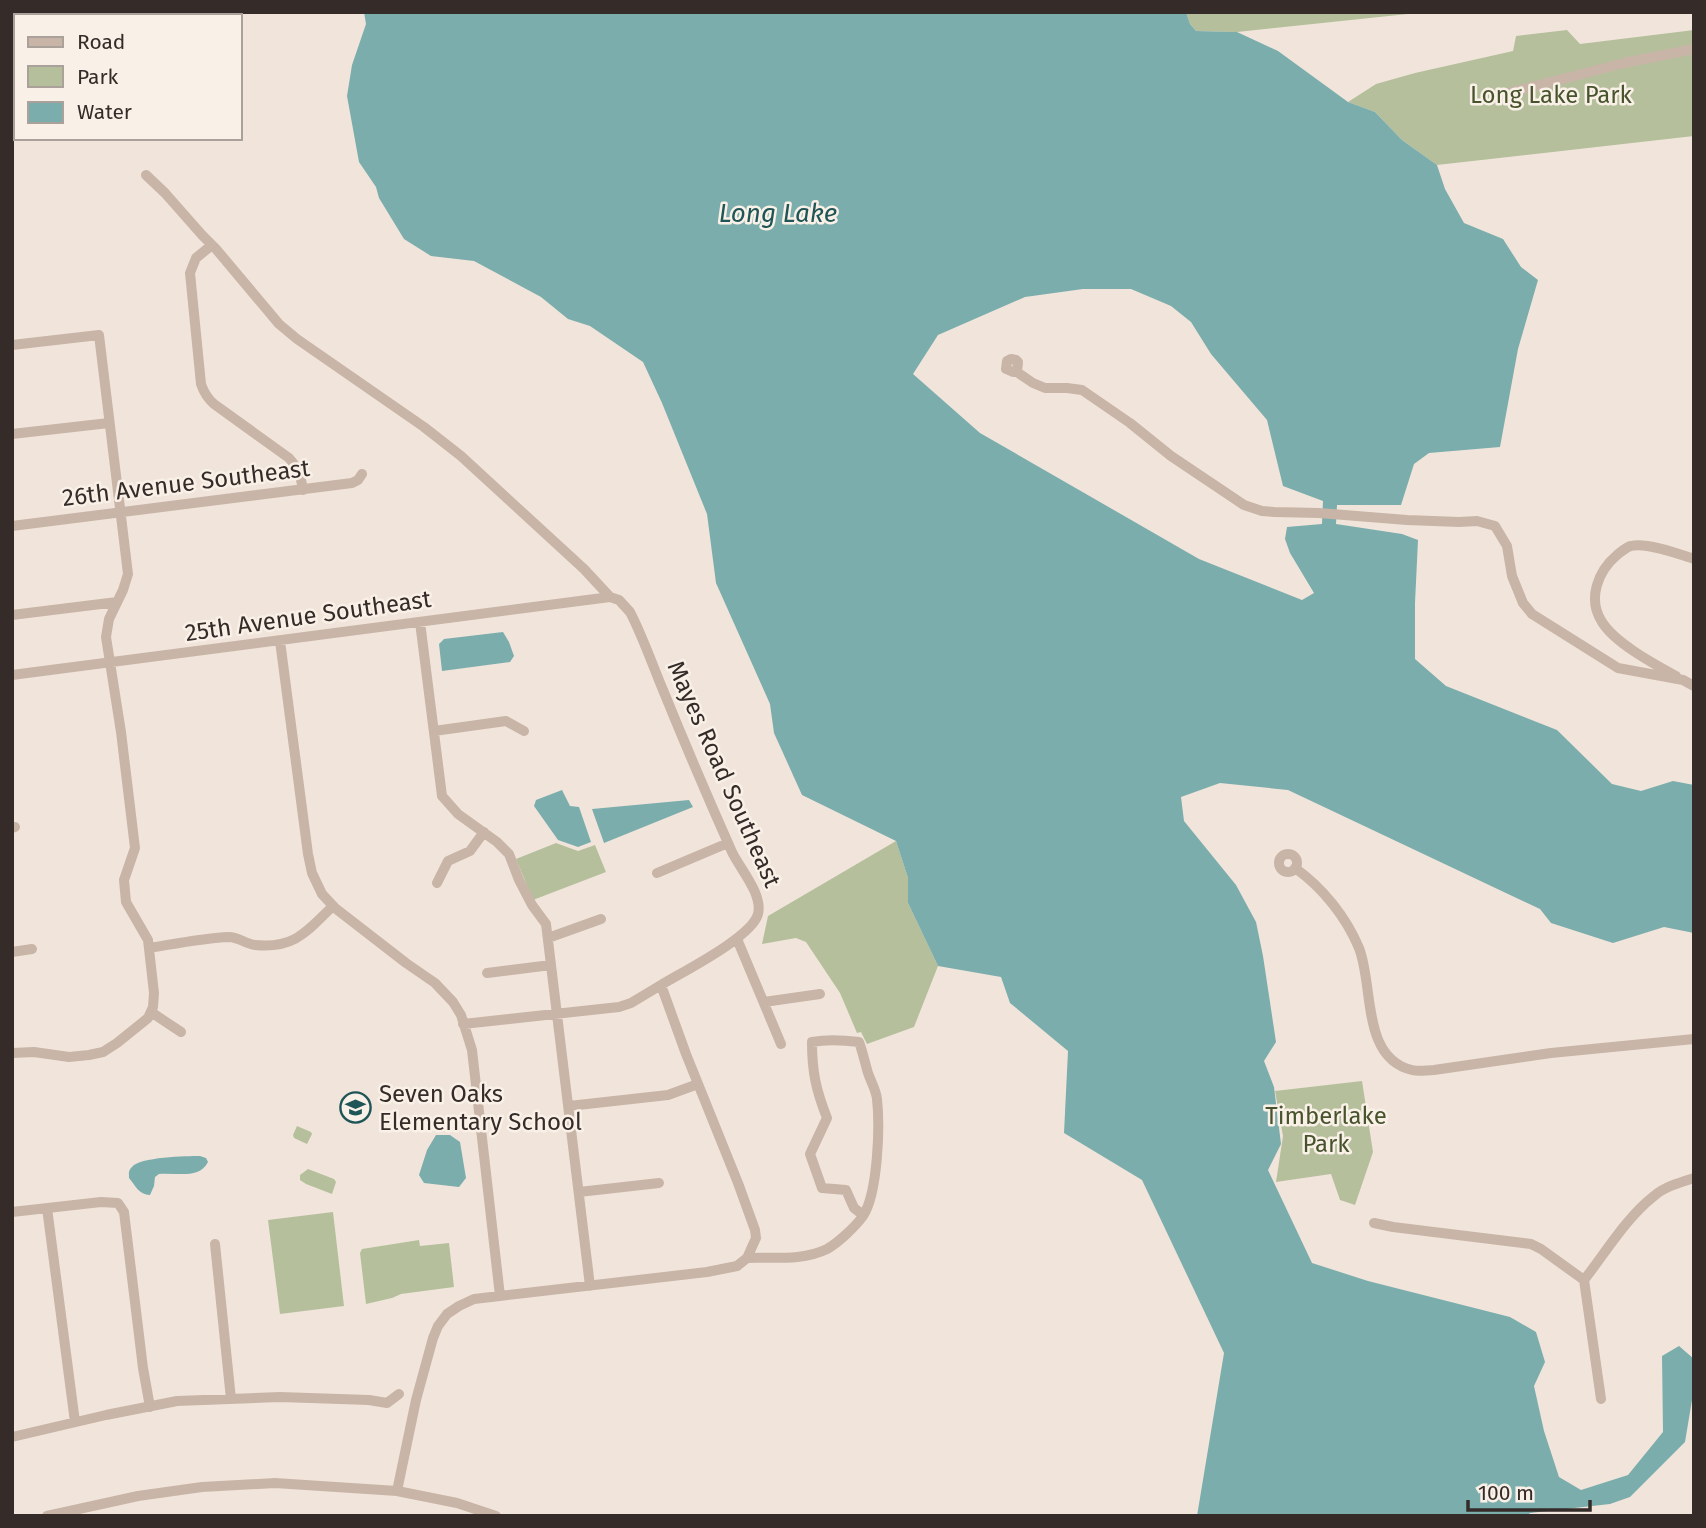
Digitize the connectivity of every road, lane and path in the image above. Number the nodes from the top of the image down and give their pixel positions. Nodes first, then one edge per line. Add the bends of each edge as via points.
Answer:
1 (1694, 49) edge
2 (1497, 96) dead end
3 (146, 176) dead end
4 (212, 245) junction
5 (12, 345) edge
6 (1017, 372) dead end
7 (109, 423) junction
8 (12, 434) edge
9 (362, 474) dead end
10 (303, 490) junction
11 (119, 512) junction
12 (12, 526) edge
13 (1694, 559) edge
14 (610, 597) junction
15 (117, 602) junction
16 (12, 615) edge
17 (420, 622) junction
18 (280, 641) junction
19 (110, 663) junction
20 (12, 675) edge
21 (1683, 680) junction
22 (1694, 686) edge
23 (434, 731) junction
24 (524, 731) dead end
25 (484, 832) junction
26 (728, 843) junction
27 (1295, 868) dead end
28 (657, 873) dead end
29 (437, 883) dead end
30 (333, 906) junction
31 (601, 919) dead end
32 (548, 938) junction
33 (737, 939) junction
34 (149, 948) junction
35 (32, 950) dead end
36 (12, 952) edge
37 (551, 965) junction
38 (487, 973) dead end
39 (662, 985) junction
40 (820, 994) dead end
41 (764, 1002) junction
42 (150, 1012) junction
43 (557, 1014) junction
44 (464, 1024) junction
45 (181, 1032) dead end
46 (1694, 1039) edge
47 (781, 1044) dead end
48 (12, 1053) edge
49 (698, 1084) junction
50 (569, 1107) junction
51 (1694, 1178) edge
52 (659, 1183) dead end
53 (579, 1192) junction
54 (47, 1208) junction
55 (12, 1212) edge
56 (863, 1215) junction
57 (1374, 1223) dead end
58 (215, 1244) dead end
59 (747, 1258) junction
60 (1584, 1280) junction
61 (590, 1286) junction
62 (500, 1296) junction
63 (399, 1394) dead end
64 (231, 1399) junction
65 (1601, 1399) dead end
66 (150, 1406) junction
67 (75, 1422) junction
68 (12, 1437) edge
69 (397, 1491) junction
70 (47, 1516) edge
71 (496, 1516) edge

1 - 2 street
3 - 4 street, Mayes Road Southeast
4 - 10 street via 196,258 190,273 201,384 214,404 289,458
4 - 14 street, Mayes Road Southeast via 283,327 461,456
5 - 7 street via 99,335
6 - 21 street via 1045,388 1082,390 1171,456 1244,505 1262,511 1478,521 1495,526 1507,546 1522,603 1532,614 1618,668
7 - 8 street
7 - 11 street
9 - 10 street, 26th Avenue Southeast via 352,483
10 - 11 street, 26th Avenue Southeast
11 - 12 street, 26th Avenue Southeast
11 - 15 street via 128,574
13 - 21 street via 1661,548 1631,546 1608,564 1597,582 1594,599 1604,626
14 - 17 street, 25th Avenue Southeast
14 - 26 street, Mayes Road Southeast via 619,600 636,624
15 - 16 street
15 - 19 street via 106,637
17 - 18 street, 25th Avenue Southeast
17 - 23 street
18 - 19 street, 25th Avenue Southeast
18 - 30 street via 308,855 322,894
19 - 20 street, 25th Avenue Southeast
19 - 34 street via 135,848 124,880 126,902
21 - 22 street
23 - 24 street via 506,721
23 - 25 street via 442,796
25 - 29 street via 470,851 448,861
25 - 32 street via 509,854 546,924
26 - 28 street
26 - 33 street, Mayes Road Southeast via 760,905 751,927
27 - 46 street via 1324,893 1347,926 1365,967 1380,1043 1390,1059 1406,1068 1434,1070
30 - 34 street via 293,941 264,945 232,937
30 - 44 street via 435,983 453,1002
31 - 32 street
32 - 37 street
33 - 39 street, Mayes Road Southeast
33 - 41 street
34 - 42 street via 154,993
35 - 36 street
37 - 38 street
37 - 43 street
39 - 43 street, Mayes Road Southeast via 619,1007
39 - 49 street
40 - 41 street
41 - 47 street
42 - 45 street
42 - 48 street via 103,1052 69,1057
43 - 44 street, Mayes Road Southeast
43 - 50 street
44 - 62 street via 472,1050
49 - 50 street via 668,1096
49 - 59 street via 755,1230
50 - 53 street
51 - 60 street via 1656,1194
52 - 53 street
53 - 61 street
54 - 55 street
54 - 66 street via 102,1202 118,1203 124,1212
54 - 67 street
56 - 56 street via 872,1195 879,1136 877,1096 859,1042 812,1042 812,1069 827,1118 810,1154 822,1188 846,1190 854,1208
56 - 59 street via 828,1248 805,1257
57 - 60 street via 1531,1244
58 - 64 street
59 - 61 street via 723,1269
60 - 65 street
61 - 62 street
62 - 69 street via 458,1306 438,1326 416,1400
63 - 64 street via 387,1403
64 - 66 street
66 - 67 street
67 - 68 street
69 - 70 street via 236,1484 138,1496
69 - 71 street

